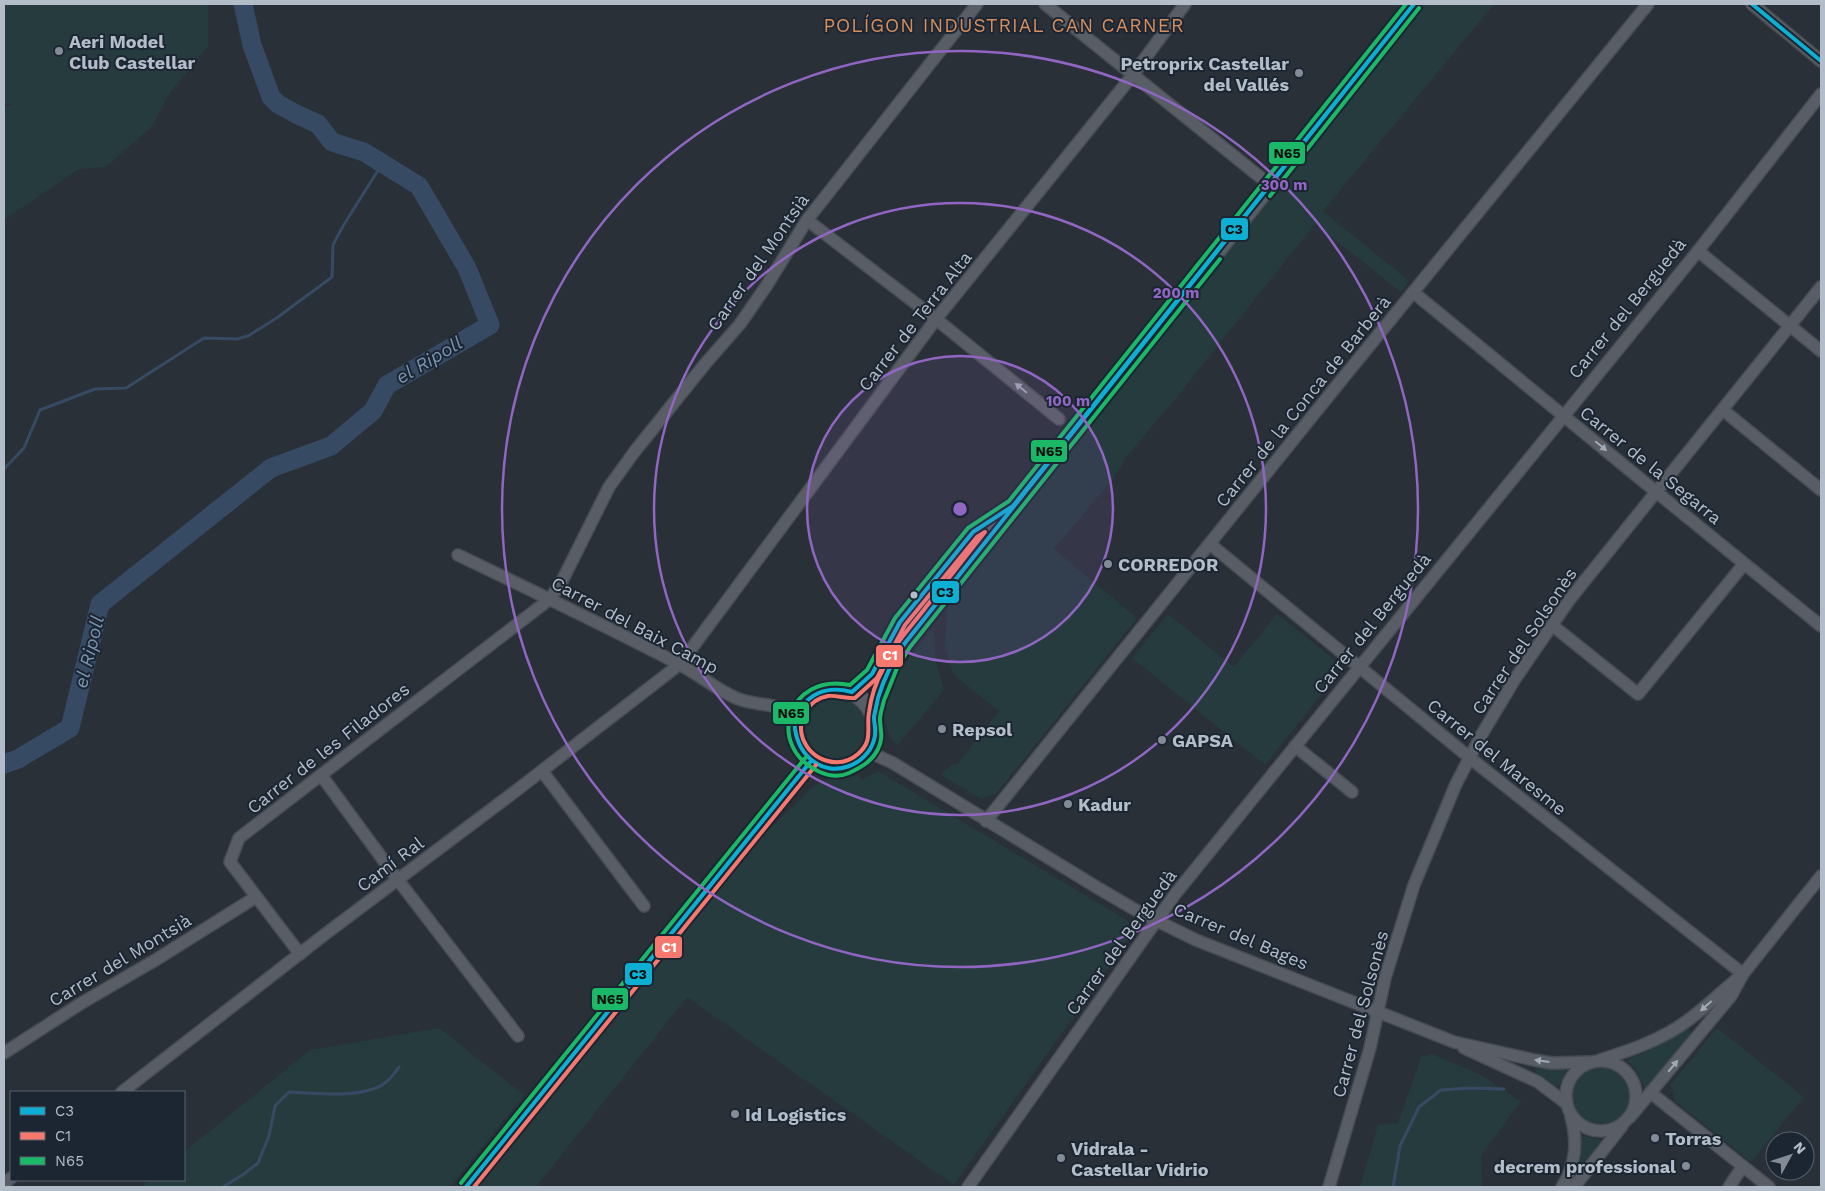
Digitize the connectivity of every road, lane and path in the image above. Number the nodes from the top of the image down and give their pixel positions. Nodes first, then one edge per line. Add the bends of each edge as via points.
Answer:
1 (977, 4) edge
2 (1045, 4) edge
3 (1185, 4) edge
4 (1414, 4) edge
5 (1648, 4) edge
6 (1752, 4) edge
7 (1821, 61) edge
8 (1132, 76) junction
9 (1821, 94) edge
10 (1270, 185) junction
11 (807, 220) junction
12 (1698, 250) junction
13 (1821, 287) edge
14 (1413, 292) junction
15 (936, 319) junction
16 (1790, 326) junction
17 (1821, 352) edge
18 (1723, 410) junction
19 (1563, 415) junction
20 (1059, 419) dead end
21 (1821, 490) edge
22 (1656, 492) junction
23 (1210, 544) junction
24 (458, 556) dead end
25 (1744, 564) junction
26 (550, 599) junction
27 (1552, 625) junction
28 (1821, 626) edge
29 (902, 647) junction
30 (680, 664) junction
31 (1359, 667) junction
32 (852, 692) junction
33 (796, 718) junction
34 (874, 718) junction
35 (1295, 746) junction
36 (869, 752) junction
37 (1470, 758) junction
38 (811, 761) junction
39 (542, 771) junction
40 (321, 775) junction
41 (1352, 792) dead end
42 (986, 821) junction
43 (1821, 876) edge
44 (398, 880) junction
45 (256, 897) junction
46 (644, 906) dead end
47 (1156, 920) junction
48 (300, 954) junction
49 (1743, 974) junction
50 (1377, 1012) junction
51 (518, 1036) dead end
52 (1454, 1042) junction
53 (4, 1053) edge
54 (1594, 1062) junction
55 (123, 1091) edge
56 (1651, 1093) junction
57 (1569, 1110) junction
58 (1627, 1120) junction
59 (1743, 1166) junction
60 (466, 1187) edge
61 (968, 1187) edge
62 (1329, 1187) edge
63 (1562, 1187) edge
64 (1574, 1187) edge
65 (1728, 1187) edge
66 (1769, 1187) edge

1 - 11 street, Carrer del Montsià
2 - 8 street
3 - 8 street, Carrer de Terra Alta
4 - 10 street
5 - 14 street, Carrer de la Conca de Barberà
6 - 7 street
8 - 10 street
8 - 15 street, Carrer de Terra Alta
9 - 12 street, Carrer del Berguedà
10 - 29 street
11 - 15 street
11 - 26 street, Carrer del Montsià via 740,324 670,407 609,487
12 - 16 street
12 - 19 street, Carrer del Berguedà
13 - 16 street, Carrer del Solsonès
14 - 19 street, Carrer de la Segarra
14 - 23 street, Carrer de la Conca de Barberà
20 -> 15 street
15 - 30 street, Carrer de Terra Alta
16 - 17 street
16 - 18 street, Carrer del Solsonès
18 - 21 street
18 - 22 street, Carrer del Solsonès
19 -> 22 street, Carrer de la Segarra
19 - 31 street, Carrer del Berguedà
22 - 25 street, Carrer de la Segarra
22 - 27 street, Carrer del Solsonès
23 - 31 street, Carrer del Maresme
23 - 42 street, Carrer de la Conca de Barberà
24 - 26 street, Carrer del Baix Camp
25 - 27 street via 1638,694
25 - 28 street, Carrer de la Segarra
26 - 30 street, Carrer del Baix Camp
26 - 40 street, Carrer de les Filadores
27 - 37 street, Carrer del Solsonès via 1515,679
29 - 32 street
29 - 34 street via 879,695
30 - 33 street, Carrer del Baix Camp via 737,699 789,711
30 - 39 street, Camí Ral
31 - 35 street, Carrer del Berguedà
31 - 37 street, Carrer del Maresme
32 - 33 street via 841,689 818,692 804,703
32 - 34 street via 869,707
33 - 38 street via 796,742
34 - 36 street via 876,730
35 - 41 street
35 - 47 street, Carrer del Berguedà
36 - 38 street via 848,768 822,767
36 - 42 street, Carrer del Bages via 893,763
37 - 49 street, Carrer del Maresme
37 - 50 street, Carrer del Solsonès via 1414,885
38 - 60 street
39 - 44 street, Camí Ral
39 - 46 street
40 - 44 street
40 - 45 street, Carrer de les Filadores via 239,838 230,862
42 - 47 street, Carrer del Bages
43 - 49 street
44 - 48 street, Camí Ral
44 - 51 street
45 - 48 street, Carrer de les Filadores
45 - 53 street, Carrer del Montsià
47 - 50 street, Carrer del Bages via 1196,940
47 - 61 street, Carrer del Berguedà
48 - 55 street, Camí Ral
49 -> 54 street via 1701,1011 1669,1032 1641,1046
56 -> 49 street via 1731,996
50 - 52 street, Carrer del Bages
50 - 62 street, Carrer del Solsonès via 1370,1048
54 -> 52 street, Carrer del Bages via 1552,1063
52 - 57 street, Carrer del Bages via 1538,1082
54 - 57 street via 1582,1066 1570,1079 1567,1087
54 - 58 street via 1608,1061 1618,1065 1632,1078 1637,1098
56 - 58 street
56 - 59 street
57 - 58 street via 1577,1123 1595,1131 1615,1129
57 - 63 street via 1576,1132 1574,1159
58 - 64 street
59 - 65 street
59 - 66 street

